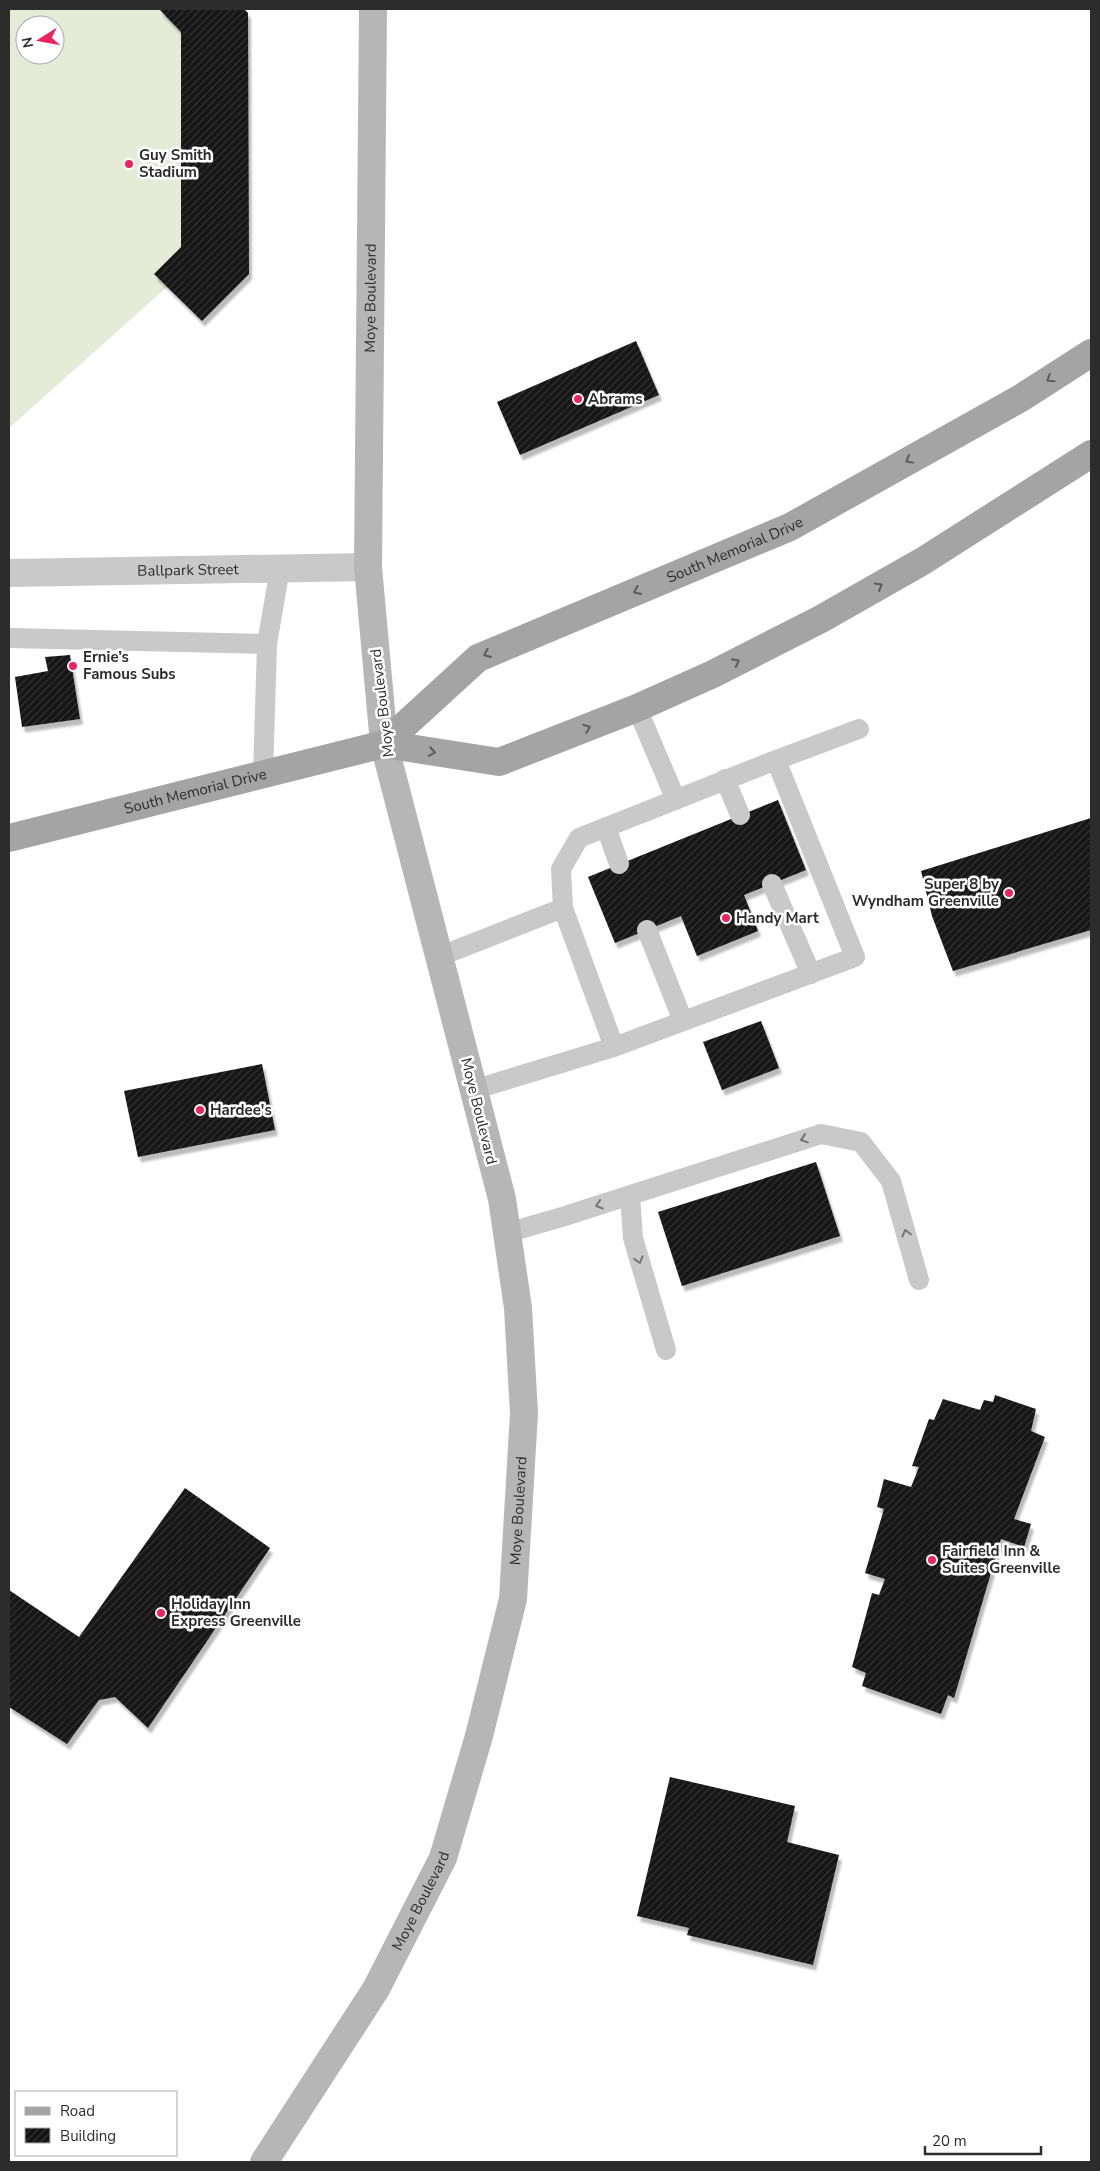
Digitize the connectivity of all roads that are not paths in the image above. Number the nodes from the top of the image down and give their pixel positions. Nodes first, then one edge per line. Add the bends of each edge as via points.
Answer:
1 (373, 9) edge
2 (1091, 353) edge
3 (1091, 454) edge
4 (368, 567) junction
5 (280, 568) junction
6 (9, 573) edge
7 (9, 638) edge
8 (267, 644) junction
9 (638, 708) junction
10 (859, 729) dead end
11 (384, 744) junction
12 (776, 760) junction
13 (264, 775) junction
14 (726, 779) junction
15 (676, 800) junction
16 (740, 815) dead end
17 (606, 827) junction
18 (9, 838) edge
19 (620, 864) dead end
20 (772, 884) dead end
21 (563, 908) junction
22 (647, 930) dead end
23 (438, 957) junction
24 (811, 974) junction
25 (683, 1021) junction
26 (614, 1047) junction
27 (473, 1090) junction
28 (630, 1195) junction
29 (507, 1232) junction
30 (918, 1280) dead end
31 (666, 1350) dead end
32 (264, 2162) edge

1 - 4 main road, Moye Boulevard
2 -> 11 main road, South Memorial Drive via 1021,398 790,526 478,658
9 -> 3 main road, South Memorial Drive via 821,619 923,561
4 - 5 street, Ballpark Street
4 - 11 main road, Moye Boulevard
5 - 6 street, Ballpark Street
5 - 8 lane
7 - 8 lane
8 - 13 lane
11 -> 9 main road, South Memorial Drive via 499,762
9 - 15 lane
10 - 12 lane
11 - 13 main road, South Memorial Drive
11 - 23 main road, Moye Boulevard
12 - 14 lane
12 - 24 lane via 855,957
13 - 18 main road, South Memorial Drive
14 - 15 lane
14 - 16 lane
15 - 17 lane
17 - 19 lane
17 - 21 lane via 579,838 561,869
20 - 24 lane
21 - 23 lane
21 - 26 lane
22 - 25 lane
23 - 27 main road, Moye Boulevard
24 - 25 lane
25 - 26 lane
26 - 27 lane
27 - 29 main road, Moye Boulevard via 502,1199
28 -> 29 lane
30 -> 28 lane via 891,1181 861,1142 820,1134
28 -> 31 lane via 632,1238
29 - 32 main road, Moye Boulevard via 518,1308 524,1413 513,1599 479,1736 443,1858 376,1989

